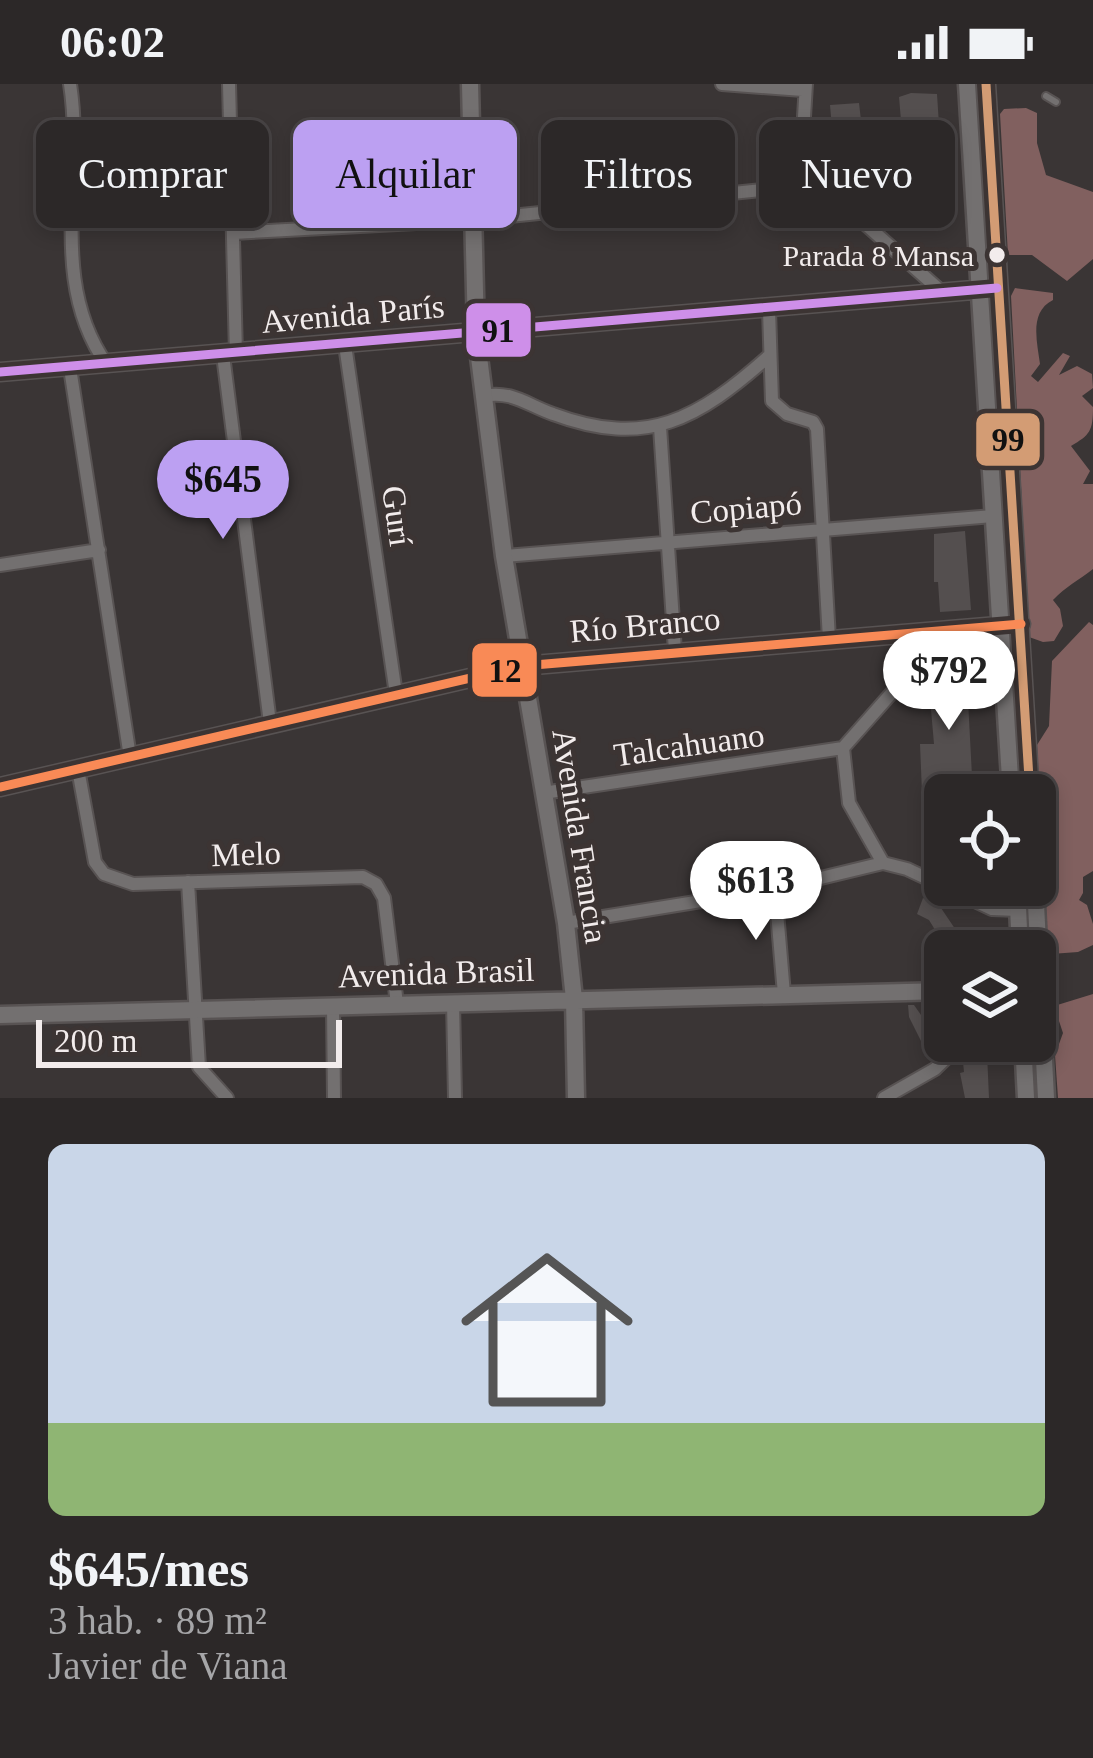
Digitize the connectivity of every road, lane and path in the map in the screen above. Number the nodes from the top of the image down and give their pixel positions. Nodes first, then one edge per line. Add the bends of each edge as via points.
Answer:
1 (70, 84) edge
2 (229, 84) edge
3 (470, 84) edge
4 (722, 84) edge
5 (967, 84) edge
6 (986, 84) edge
7 (805, 87) edge
8 (1046, 96) dead end
9 (1056, 102) dead end
10 (74, 120) edge
11 (230, 120) edge
12 (471, 120) edge
13 (804, 120) edge
14 (759, 190) edge
15 (517, 215) edge
16 (71, 228) edge
17 (233, 228) edge
18 (325, 228) edge
19 (472, 228) edge
20 (870, 228) edge
21 (233, 233) junction
22 (988, 289) junction
23 (943, 292) junction
24 (769, 310) junction
25 (476, 333) junction
26 (345, 345) junction
27 (229, 355) junction
28 (769, 356) junction
29 (106, 364) junction
30 (70, 368) junction
31 (0, 373) edge
32 (484, 396) junction
33 (660, 427) junction
34 (993, 516) junction
35 (824, 528) junction
36 (666, 542) junction
37 (99, 550) junction
38 (505, 556) junction
39 (0, 565) edge
40 (1021, 624) junction
41 (1000, 626) junction
42 (933, 631) junction
43 (830, 638) junction
44 (675, 651) junction
45 (522, 666) junction
46 (396, 694) junction
47 (270, 723) junction
48 (843, 748) junction
49 (130, 757) junction
50 (78, 770) junction
51 (1010, 774) edge
52 (1029, 774) edge
53 (0, 787) edge
54 (543, 793) junction
55 (883, 863) junction
56 (188, 882) junction
57 (775, 889) junction
58 (1018, 906) edge
59 (1018, 910) junction
60 (566, 922) junction
61 (1019, 930) edge
62 (924, 991) edge
63 (784, 994) junction
64 (574, 999) junction
65 (452, 1003) junction
66 (397, 1004) junction
67 (333, 1006) junction
68 (195, 1010) junction
69 (0, 1015) edge
70 (942, 1062) edge
71 (1024, 1062) edge
72 (1042, 1062) edge
73 (226, 1098) edge
74 (334, 1098) edge
75 (455, 1098) edge
76 (576, 1098) edge
77 (884, 1098) edge
78 (1026, 1098) edge
79 (1046, 1098) edge

1 - 10 street
2 - 11 street
3 - 12 street, Avenida Francia
4 - 7 street
5 - 22 street
6 - 22 street
7 - 13 street
8 - 9 lane
14 - 15 street
16 - 29 street via 88,339
17 - 21 street
18 - 21 street
19 - 25 street, Avenida Francia
20 - 23 street
21 - 27 street
22 - 23 street, Avenida París
22 - 34 street
22 - 40 street
23 - 24 street, Avenida París
24 - 25 street, Avenida París
24 - 28 street
25 - 26 street, Avenida París
25 - 32 street, Avenida Francia
26 - 27 street, Avenida París
26 - 46 street, Gurí
27 - 29 street, Avenida París
27 - 47 street
28 - 33 street via 711,404
28 - 35 street via 772,401 817,429
29 - 30 street, Avenida París
30 - 31 street, Avenida París
30 - 37 street
32 - 33 street via 510,394 611,430
32 - 38 street, Avenida Francia
33 - 36 street
34 - 35 street, Copiapó
34 - 41 street
35 - 36 street, Copiapó
35 - 43 street
36 - 38 street, Copiapó
36 - 44 street
37 - 39 street
37 - 49 street
38 - 45 street, Avenida Francia
40 - 41 street, Río Branco
40 - 52 street
41 - 42 street, Río Branco
41 - 51 street
42 - 43 street, Río Branco
42 - 48 street via 919,662
43 - 44 street, Río Branco
44 - 45 street, Río Branco
45 - 46 street, Río Branco
45 - 54 street, Avenida Francia
46 - 47 street, Río Branco
47 - 49 street, Río Branco
48 - 54 street, Talcahuano
48 - 55 street via 855,820
49 - 50 street, Río Branco
50 - 53 street, Río Branco
50 - 56 street, Melo via 104,874 133,884
54 - 60 street, Avenida Francia
55 - 57 street
55 - 59 street via 992,909
56 - 66 street, Melo via 363,877 376,884
56 - 68 street
57 - 60 street
57 - 63 street
58 - 59 street
59 - 61 street
60 - 64 street, Avenida Francia
62 - 63 street, Avenida Brasil
63 - 64 street, Avenida Brasil
64 - 65 street, Avenida Brasil
64 - 76 street, Avenida Francia
65 - 66 street, Avenida Brasil
65 - 75 street
66 - 67 street, Avenida Brasil
67 - 68 street, Avenida Brasil
67 - 74 street
68 - 69 street, Avenida Brasil
68 - 73 street via 199,1067
70 - 77 street
71 - 78 street
72 - 79 street

